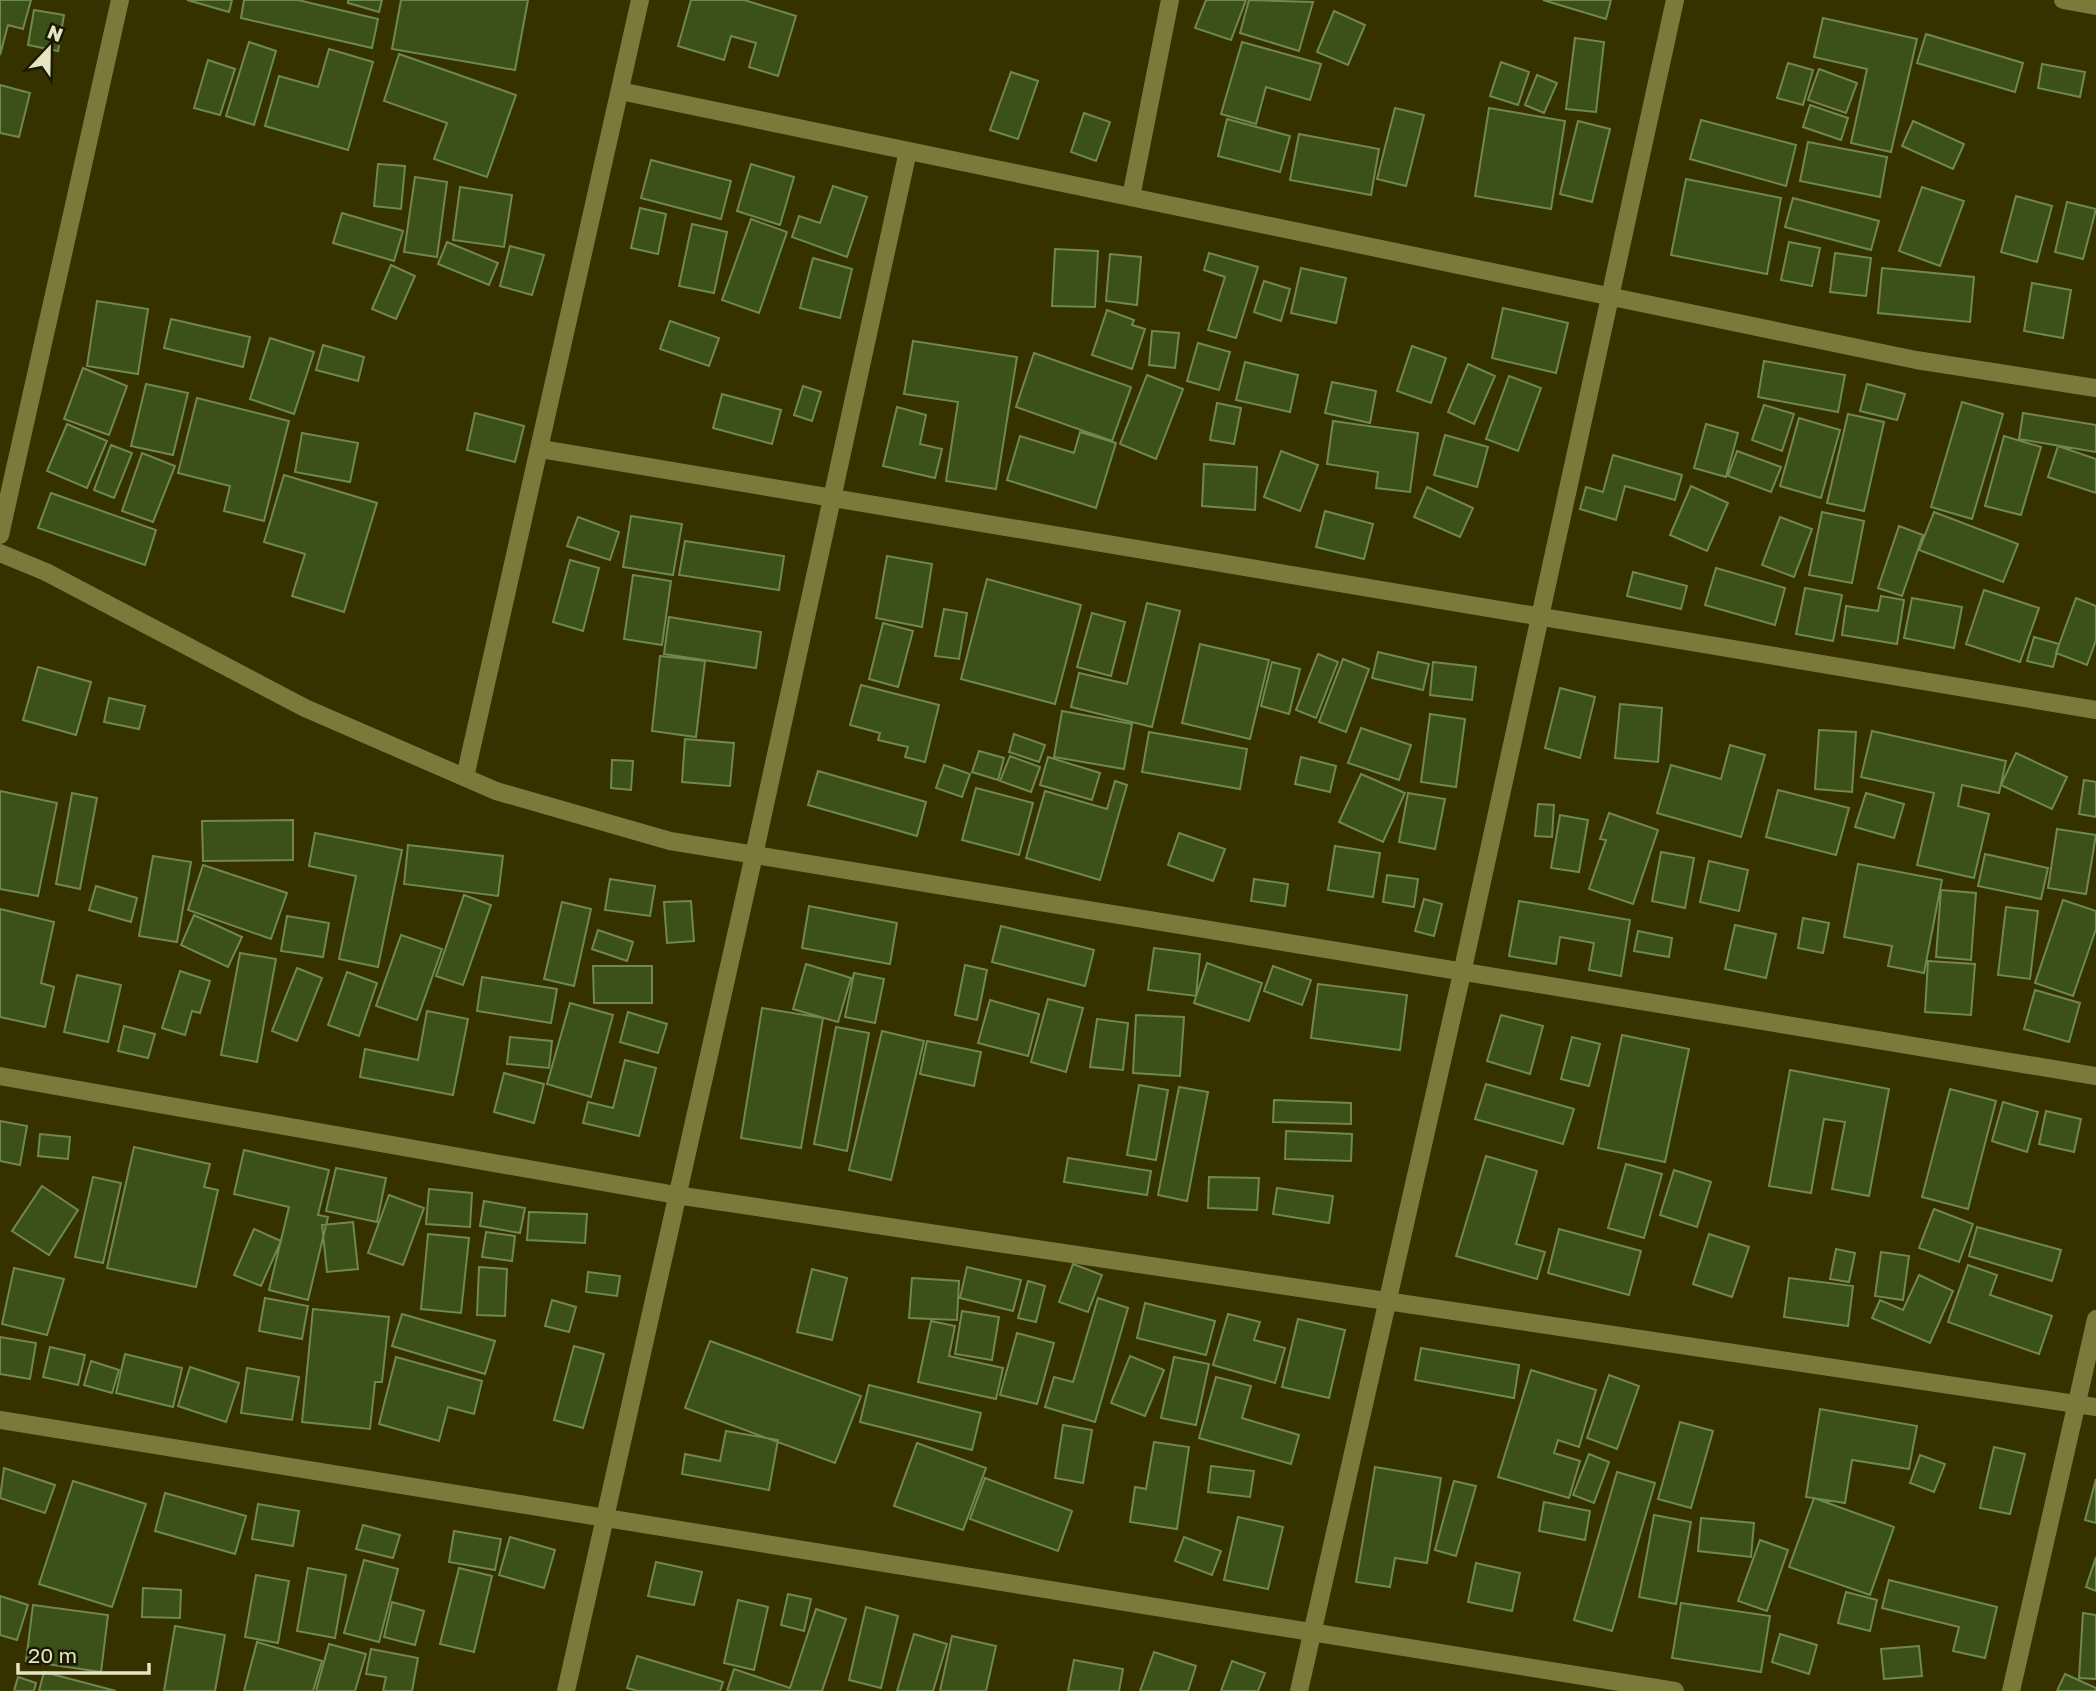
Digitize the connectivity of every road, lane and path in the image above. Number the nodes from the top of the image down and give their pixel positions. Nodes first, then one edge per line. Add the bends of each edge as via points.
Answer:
1 (120, 0) edge
2 (640, 0) edge
3 (1170, 0) edge
4 (1675, 0) edge
5 (2063, 0) edge
6 (2096, 6) edge
7 (620, 91) junction
8 (908, 151) junction
9 (1131, 197) junction
10 (1610, 296) junction
11 (2096, 388) edge
12 (541, 449) junction
13 (832, 498) junction
14 (0, 535) edge
15 (0, 553) edge
16 (1540, 617) junction
17 (2096, 710) edge
18 (466, 778) junction
19 (754, 855) junction
20 (1462, 973) junction
21 (0, 1076) edge
22 (2096, 1076) edge
23 (676, 1195) junction
24 (1387, 1301) junction
25 (2096, 1319) edge
26 (2077, 1404) junction
27 (2096, 1407) edge
28 (0, 1420) edge
29 (602, 1518) junction
30 (1312, 1632) junction
31 (566, 1691) edge
32 (1299, 1691) edge
33 (1675, 1691) edge
34 (2011, 1691) edge

1 - 14 street
2 - 7 street
3 - 9 street
4 - 10 street
5 - 6 street
7 - 8 street
7 - 12 street
8 - 9 street
8 - 13 street
9 - 10 street
10 - 11 street via 1916,360
10 - 16 street
12 - 13 street
12 - 18 street
13 - 16 street
13 - 19 street
15 - 18 street via 46,572 305,708
16 - 17 street
16 - 20 street
18 - 19 street via 496,791 670,841
19 - 20 street
19 - 23 street
20 - 22 street
20 - 24 street
21 - 23 street
23 - 24 street
23 - 29 street
24 - 26 street
24 - 30 street
25 - 26 street
26 - 27 street
26 - 34 street
28 - 29 street
29 - 30 street
29 - 31 street
30 - 32 street
30 - 33 street

